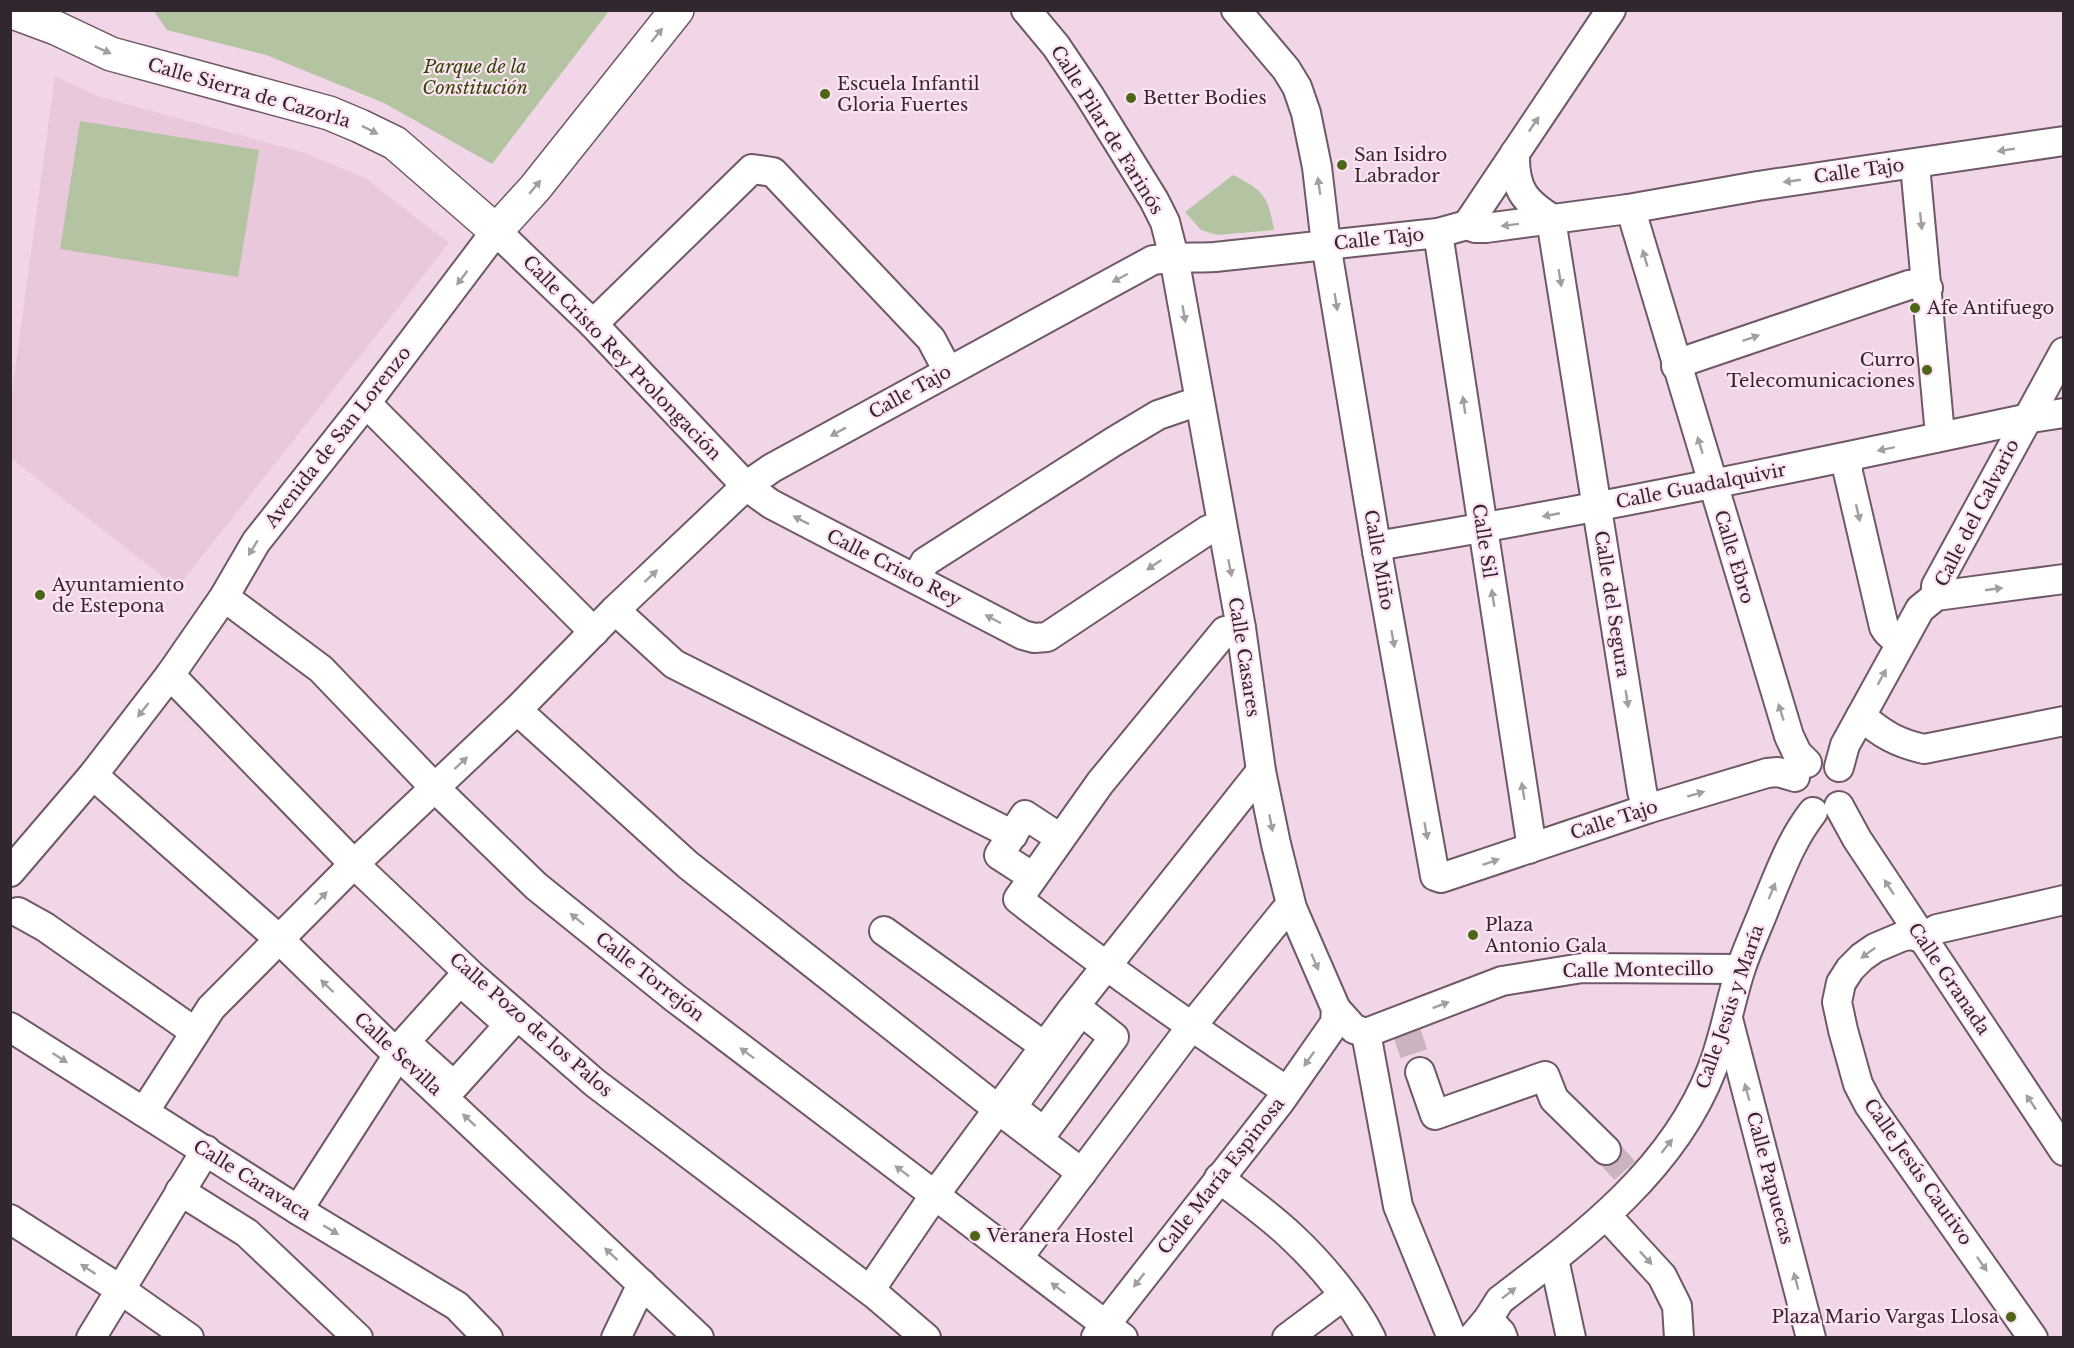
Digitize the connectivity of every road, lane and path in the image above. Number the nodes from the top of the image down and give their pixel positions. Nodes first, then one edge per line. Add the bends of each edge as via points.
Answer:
1 (677, 10) edge
2 (1026, 10) edge
3 (1236, 10) edge
4 (1611, 10) edge
5 (10, 11) edge
6 (54, 19) edge
7 (2064, 141) edge
8 (1515, 153) junction
9 (1918, 163) junction
10 (1628, 209) junction
11 (1554, 220) junction
12 (1467, 225) junction
13 (496, 231) junction
14 (1438, 233) junction
15 (1326, 244) junction
16 (1174, 257) junction
17 (1928, 288) junction
18 (593, 324) junction
19 (2064, 352) edge
20 (1676, 366) junction
21 (948, 371) junction
22 (1198, 400) junction
23 (366, 403) junction
24 (2064, 413) edge
25 (2025, 419) junction
26 (1935, 438) junction
27 (1851, 456) junction
28 (1712, 484) junction
29 (747, 486) junction
30 (1597, 506) junction
31 (1222, 525) junction
32 (1482, 528) junction
33 (1377, 551) junction
34 (916, 579) junction
35 (2064, 579) edge
36 (1936, 596) junction
37 (224, 597) junction
38 (615, 610) junction
39 (1241, 628) junction
40 (594, 632) junction
41 (1904, 638) junction
42 (170, 675) junction
43 (517, 710) junction
44 (1860, 716) junction
45 (2064, 721) edge
46 (1839, 767) junction
47 (1801, 770) junction
48 (1261, 771) junction
49 (93, 775) junction
50 (435, 788) junction
51 (1650, 808) junction
52 (1826, 809) junction
53 (1012, 835) junction
54 (1060, 838) junction
55 (1529, 849) junction
56 (354, 864) junction
57 (10, 872) edge
58 (1435, 876) joint
59 (1025, 888) junction
60 (2064, 900) edge
61 (1292, 908) junction
62 (13, 911) edge
63 (884, 931) dead end
64 (1922, 938) junction
65 (280, 940) junction
66 (1105, 966) junction
67 (1740, 969) junction
68 (467, 979) junction
69 (1336, 1009) junction
70 (510, 1017) junction
71 (1728, 1020) junction
72 (10, 1027) edge
73 (1191, 1027) junction
74 (195, 1032) junction
75 (1366, 1033) junction
76 (1044, 1046) junction
77 (403, 1049) junction
78 (1420, 1072) tunnel mouth
79 (445, 1088) junction
80 (1287, 1091) junction
81 (999, 1110) junction
82 (144, 1112) junction
83 (206, 1150) junction
84 (1606, 1150) tunnel mouth
85 (2064, 1151) edge
86 (1082, 1173) junction
87 (1219, 1178) junction
88 (180, 1191) junction
89 (934, 1196) junction
90 (298, 1210) junction
91 (1606, 1215) junction
92 (10, 1219) edge
93 (1018, 1258) junction
94 (1554, 1259) junction
95 (642, 1284) junction
96 (121, 1290) junction
97 (870, 1290) junction
98 (1344, 1296) junction
99 (1487, 1331) edge
100 (1108, 1333) edge
101 (91, 1338) edge
102 (189, 1338) edge
103 (358, 1338) edge
104 (488, 1338) edge
105 (616, 1338) edge
106 (699, 1338) edge
107 (926, 1338) edge
108 (1287, 1338) edge
109 (1371, 1338) edge
110 (1452, 1338) edge
111 (1570, 1338) edge
112 (1679, 1338) edge
113 (1811, 1338) edge
114 (2033, 1338) edge

13 -> 1 street, Avenida de San Lorenzo
2 - 16 street, Calle Pilar de Farinós via 1056,45 1154,200 1166,222
15 -> 3 street, Calle Miño via 1317,168 1297,87
8 -> 4 street
5 - 6 street, Calle Sierra de Cazorla
6 -> 13 street, Calle Sierra de Cazorla via 111,54 329,113 360,126 395,143
7 -> 9 street, Calle Tajo
8 - 11 street via 1514,170 1525,197
8 - 12 street
9 -> 10 street, Calle Tajo
9 -> 17 street via 1916,176
10 - 11 street, Calle Tajo
20 -> 10 street, Calle Ebro
11 -> 12 street, Calle Tajo via 1486,228
11 -> 30 street, Calle del Segura
12 - 14 street, Calle Tajo
13 - 18 street, Calle Cristo Rey Prolongación
13 -> 23 street, Avenida de San Lorenzo
14 - 15 street, Calle Tajo
32 -> 14 street, Calle Sil
15 - 16 street, Calle Tajo via 1215,257
15 -> 33 street, Calle Miño
16 -> 21 street, Calle Tajo via 1153,260
16 -> 22 street, Calle Casares
20 -> 17 street via 1909,285
17 - 26 street via 1940,430
18 - 21 street via 752,169 773,172 931,339
18 - 29 street, Calle Cristo Rey Prolongación
19 - 25 street, Calle del Calvario
28 -> 20 street, Calle Ebro
21 -> 29 street, Calle Tajo via 772,468
22 - 31 street, Calle Casares
22 - 34 street via 1158,416 1113,442 925,562
23 -> 37 street, Avenida de San Lorenzo via 256,542
23 - 40 street
24 - 25 street, Calle Guadalquivir
25 - 26 street, Calle Guadalquivir
25 - 36 street, Calle del Calvario via 1936,586
26 -> 27 street, Calle Guadalquivir
27 - 28 street, Calle Guadalquivir
27 -> 41 street via 1848,472 1884,627 1892,636
28 - 30 street, Calle Guadalquivir
47 -> 28 street, Calle Ebro
34 -> 29 street, Calle Cristo Rey via 771,504
38 -> 29 street, Calle Tajo
30 -> 32 street, Calle Guadalquivir
30 -> 51 street, Calle del Segura via 1644,800
31 -> 34 street, Calle Cristo Rey via 1208,530 1047,637 1023,635
31 -> 39 street, Calle Casares
32 - 33 street, Calle Guadalquivir via 1388,544
55 -> 32 street, Calle Sil
33 -> 58 street, Calle Miño
36 -> 35 street
36 - 41 street, Calle del Calvario via 1920,609
37 - 42 street, Avenida de San Lorenzo
37 - 50 street, Calle Torrejón via 321,669
38 - 40 street, Calle Tajo
38 - 53 street via 674,664
39 - 48 street, Calle Casares
39 - 54 street via 1225,631 1100,783
40 - 43 street, Calle Tajo
44 -> 41 street, Calle del Calvario
42 -> 49 street, Avenida de San Lorenzo
42 - 56 street, Calle Pozo de los Palos
50 -> 43 street, Calle Tajo
43 - 81 street via 688,866
44 - 45 street via 1882,734 1924,749
44 - 46 street, Calle del Calvario
46 - 47 street via 1815,760
46 - 52 street via 1846,791
51 -> 47 street, Calle Tajo via 1767,773
47 - 52 street via 1794,792 1796,799 1806,810
48 -> 61 street, Calle Casares
48 - 66 street
49 - 57 street, Avenida de San Lorenzo
49 - 65 street, Calle Sevilla
50 - 56 street, Calle Tajo
89 -> 50 street, Calle Torrejón via 536,886
51 - 55 street, Calle Tajo
64 -> 52 street, Calle Granada via 1857,839
67 -> 52 street, Calle Jesús y María via 1792,843
53 - 54 street via 1025,815
53 - 59 street via 999,855
54 - 59 street
58 -> 55 street, Calle Tajo via 1441,878
65 -> 56 street, Calle Tajo
56 - 68 street, Calle Pozo de los Palos
59 - 66 street
60 - 64 street, Calle Jesús Cautivo via 1937,929
61 -> 69 street, Calle Casares
61 - 73 street via 1285,911
62 - 74 street via 45,927
63 - 76 street
85 -> 64 street, Calle Granada
64 -> 114 street, Calle Jesús Cautivo via 1910,936 1888,942 1850,969 1841,983 1837,1002 1843,1030 1858,1084 1869,1105
65 - 74 street, Calle Tajo via 211,1008
77 -> 65 street, Calle Sevilla
66 - 73 street
66 - 76 street
67 - 71 street, Calle Jesús y María
75 -> 67 street, Calle Montecillo via 1404,1023 1502,981 1582,968
68 - 70 street, Calle Pozo de los Palos
68 - 77 street via 444,998
69 - 75 street, Calle Casares via 1354,1029
69 -> 80 street, Calle María Espinosa via 1335,1023
70 - 79 street via 509,1025 454,1086
70 - 97 street, Calle Pozo de los Palos
91 -> 71 street, Calle Jesús y María via 1632,1178 1686,1122 1712,1070
113 -> 71 street, Calle Papuecas
72 -> 82 street, Calle Caravaca
73 - 80 street
73 - 86 street
74 - 82 street, Calle Tajo
75 - 110 street via 1398,1206
76 - 81 street
77 - 79 street, Calle Sevilla
77 - 90 street
78 - 84 street via 1435,1115 1545,1076 1554,1099
95 -> 79 street, Calle Sevilla
80 - 87 street, Calle María Espinosa
81 - 86 street
81 - 89 street
82 - 83 street, Calle Caravaca
83 - 88 street
83 - 90 street, Calle Caravaca
86 - 93 street
87 - 98 street via 1291,1235
87 -> 100 street, Calle María Espinosa
88 - 96 street
88 - 103 street via 247,1233
89 - 93 street, Calle Torrejón
89 - 97 street
90 -> 104 street, Calle Caravaca via 457,1306
91 - 94 street, Calle Jesús y María
91 -> 112 street via 1662,1276 1677,1306
96 -> 92 street
100 -> 93 street, Calle Torrejón
99 -> 94 street, Calle Jesús y María via 1500,1300
94 - 111 street
95 - 105 street
95 - 106 street, Calle Sevilla
96 - 101 street
96 - 102 street
97 - 107 street, Calle Pozo de los Palos
98 - 108 street
98 - 109 street

